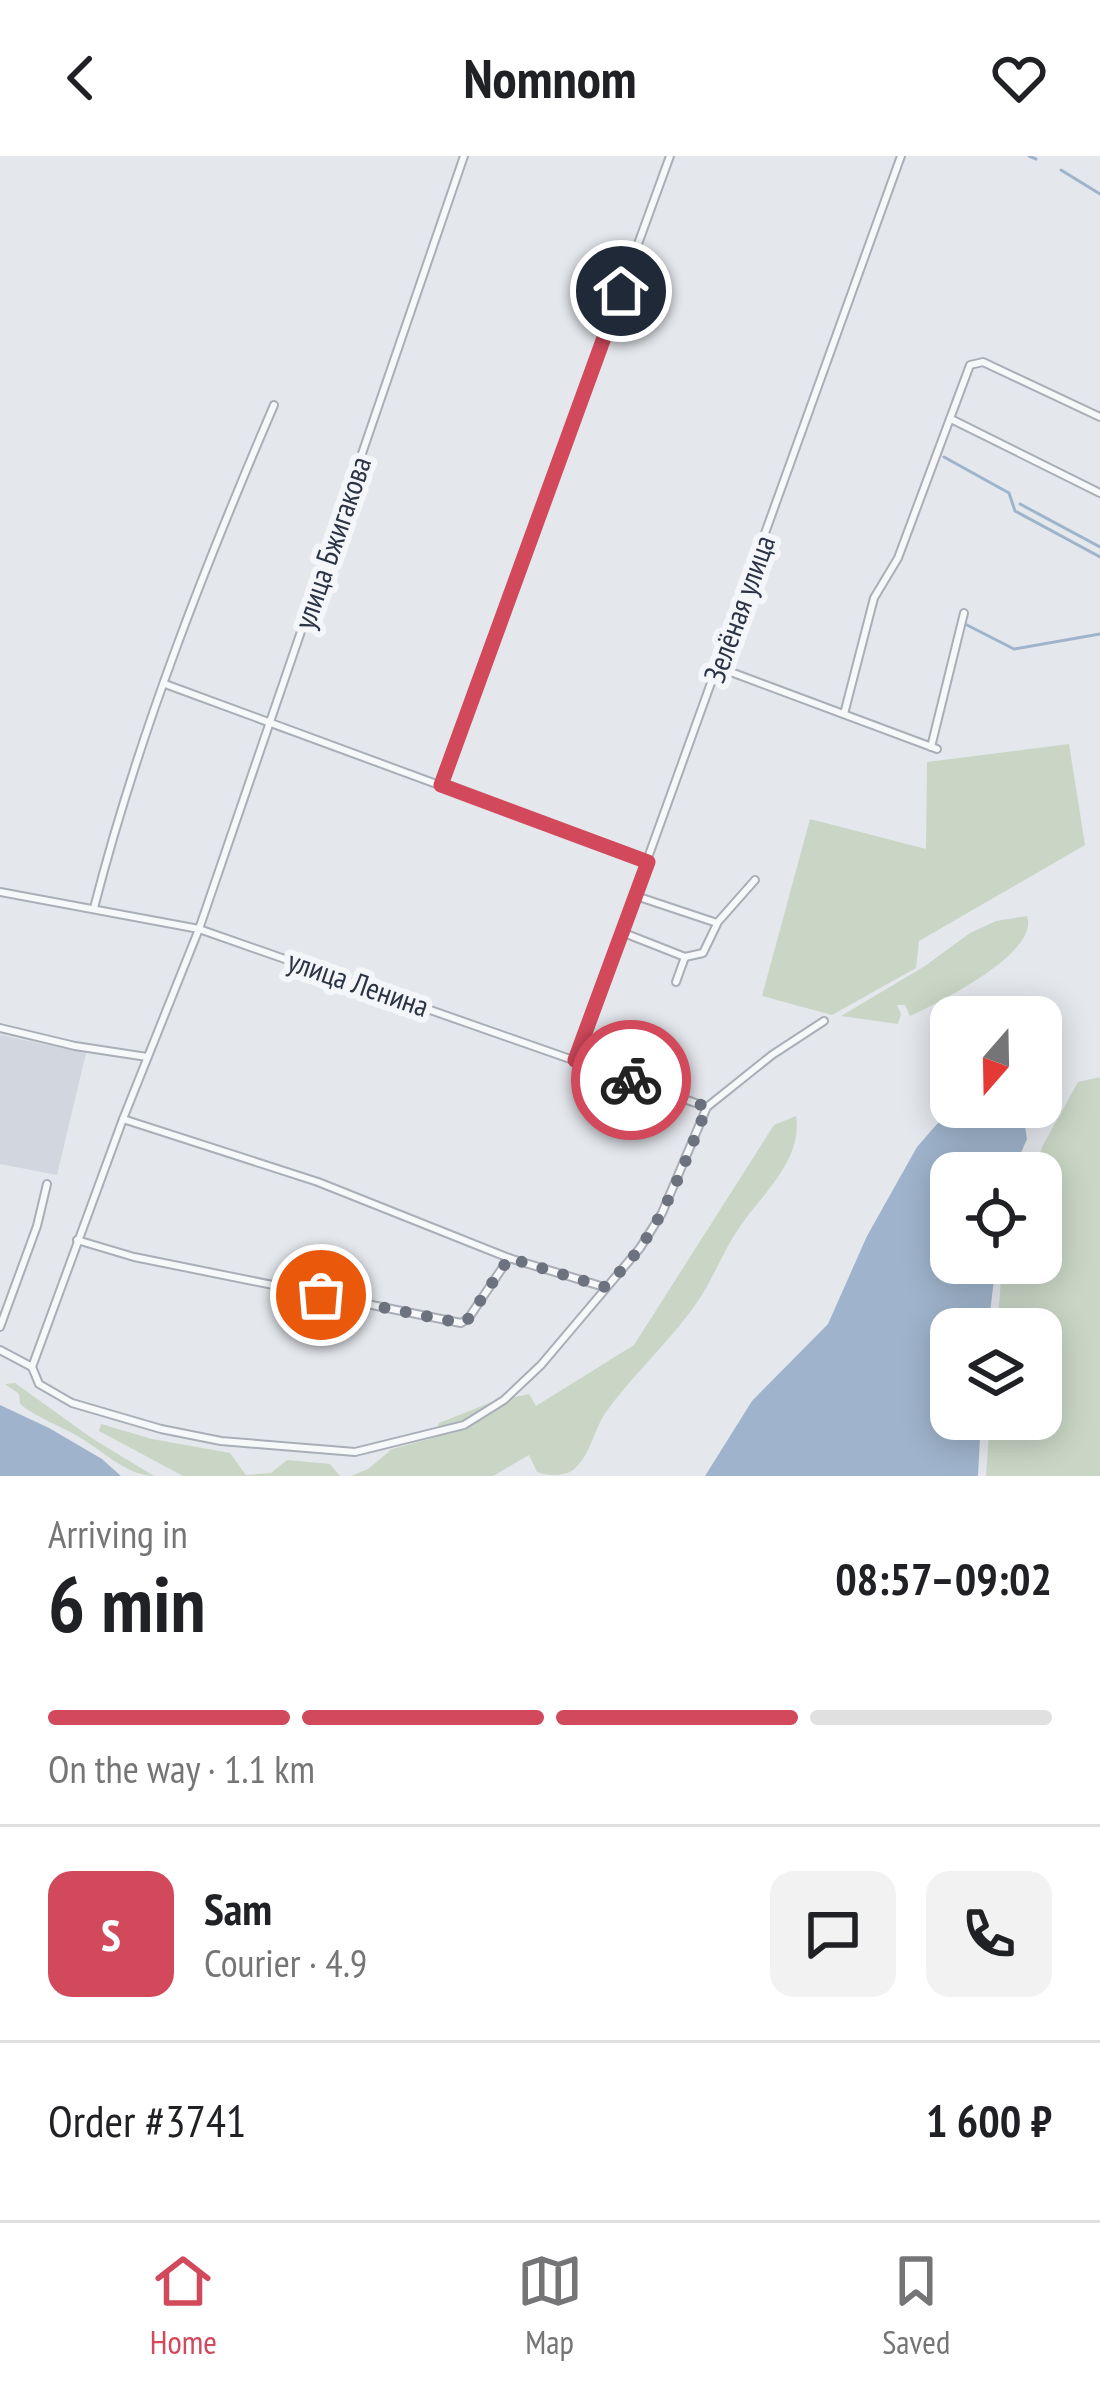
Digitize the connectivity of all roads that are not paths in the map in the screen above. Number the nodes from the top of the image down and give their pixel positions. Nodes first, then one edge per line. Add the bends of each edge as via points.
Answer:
1 (464, 156) edge
2 (670, 156) edge
3 (902, 156) edge
4 (274, 405) dead end
5 (1100, 417) edge
6 (951, 419) junction
7 (1100, 493) edge
8 (964, 613) dead end
9 (719, 668) junction
10 (165, 684) junction
11 (844, 714) junction
12 (272, 721) junction
13 (441, 785) junction
14 (648, 862) junction
15 (755, 880) dead end
16 (0, 892) edge
17 (636, 896) junction
18 (94, 908) junction
19 (717, 923) junction
20 (199, 928) junction
21 (622, 933) junction
22 (685, 957) junction
23 (676, 982) dead end
24 (824, 1021) dead end
25 (0, 1028) edge
26 (147, 1057) junction
27 (575, 1060) junction
28 (707, 1107) junction
29 (123, 1119) junction
30 (47, 1184) dead end
31 (77, 1240) junction
32 (509, 1258) junction
33 (604, 1287) junction
34 (0, 1327) edge
35 (0, 1350) edge
36 (32, 1367) junction

1 - 12 street, улица Бжигакова
2 - 13 street
3 - 9 street, Зелёная улица
4 - 10 street
5 - 6 street via 975,362
6 - 7 street
6 - 11 street via 898,558 874,598
8 - 11 street via 934,748
9 - 11 street
9 - 14 street, Зелёная улица
10 - 12 street
10 - 18 street
12 - 13 street
12 - 20 street, улица Бжигакова
13 - 14 street
14 - 17 street, Зелёная улица
15 - 19 street
16 - 18 street, улица Ленина
17 - 19 street
17 - 21 street, Зелёная улица
18 - 20 street, улица Ленина
19 - 22 street via 703,952
20 - 26 street, улица Бжигакова
20 - 27 street, улица Ленина
21 - 22 street
21 - 27 street, Зелёная улица
22 - 23 street
24 - 28 street
25 - 26 street
26 - 29 street, улица Бжигакова
27 - 28 street, улица Ленина
28 - 33 street via 662,1213
29 - 31 street, улица Бжигакова
29 - 32 street via 318,1182
30 - 34 street
31 - 32 street via 461,1323
31 - 36 street, улица Бжигакова
32 - 33 street
33 - 36 street via 504,1400 464,1425 355,1452 253,1446 161,1429 72,1403 39,1384
35 - 36 street

